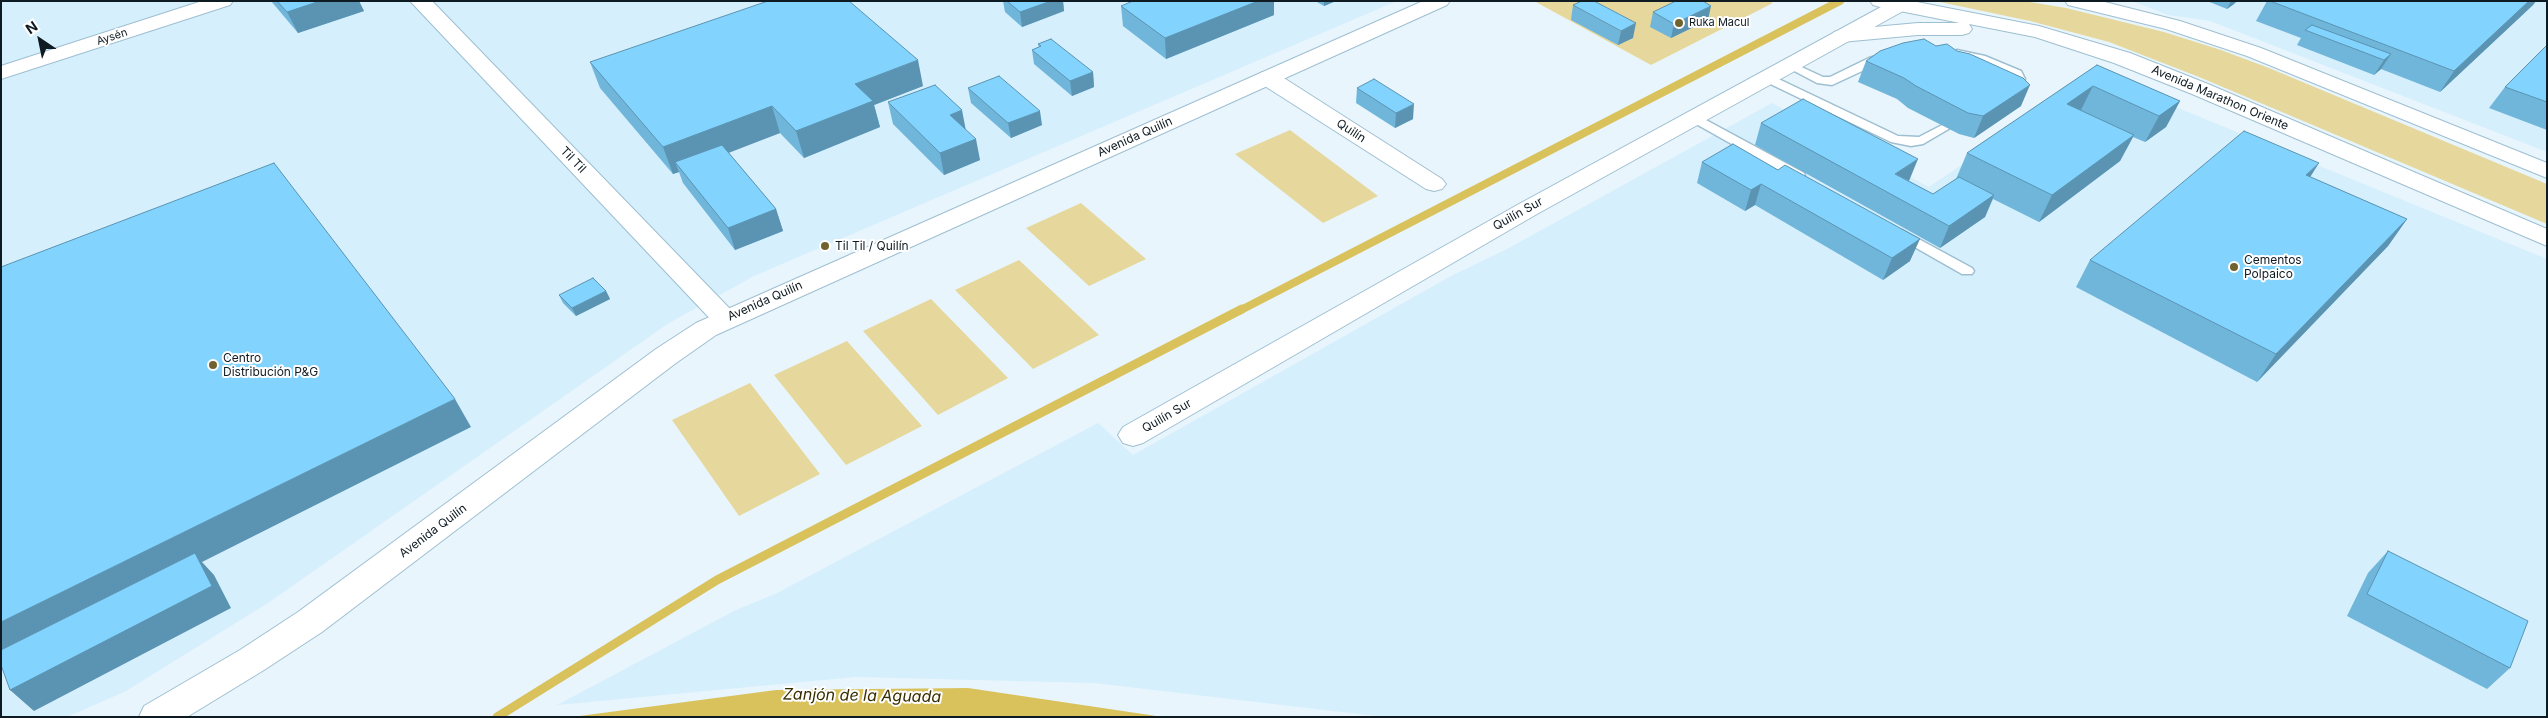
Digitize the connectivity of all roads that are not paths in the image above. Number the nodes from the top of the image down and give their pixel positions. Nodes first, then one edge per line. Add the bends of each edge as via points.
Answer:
1 (223, 1) edge
2 (420, 1) edge
3 (1440, 1) edge
4 (2075, 1) edge
5 (2110, 1) edge
6 (1896, 2) edge
7 (2172, 25) junction
8 (2039, 32) junction
9 (1841, 36) junction
10 (1945, 52) edge
11 (1893, 55) edge
12 (1789, 65) junction
13 (1, 73) edge
14 (1766, 77) junction
15 (1268, 78) junction
16 (2000, 92) edge
17 (1693, 117) junction
18 (1946, 127) dead end
19 (2547, 171) edge
20 (1434, 184) dead end
21 (1813, 184) edge
22 (1890, 228) edge
23 (2547, 238) edge
24 (1967, 271) dead end
25 (725, 319) junction
26 (1133, 435) dead end
27 (156, 717) edge

1 - 13 main road, Aysén
2 - 25 main road, Til Til
3 - 15 main road, Avenida Quilín
4 - 7 main road
5 - 7 main road
6 - 8 main road, Avenida Marathon Oriente
6 - 9 main road, Quilín Sur
7 - 19 main road via 2300,70
8 - 9 main road via 1937,28
8 - 23 main road, Avenida Marathon Oriente via 2154,70
9 - 12 main road, Quilín Sur
10 - 16 lane via 1981,58 2017,74 2019,80
11 - 12 lane via 1873,60 1832,81 1821,80
12 - 14 main road, Quilín Sur
14 - 17 main road, Quilín Sur
14 - 18 lane via 1895,139 1923,140
15 - 20 main road, Quilín
15 - 25 main road, Avenida Quilín
17 - 21 lane
17 - 26 main road, Quilín Sur
22 - 24 lane
25 - 27 main road, Avenida Quilín via 666,356 310,622

